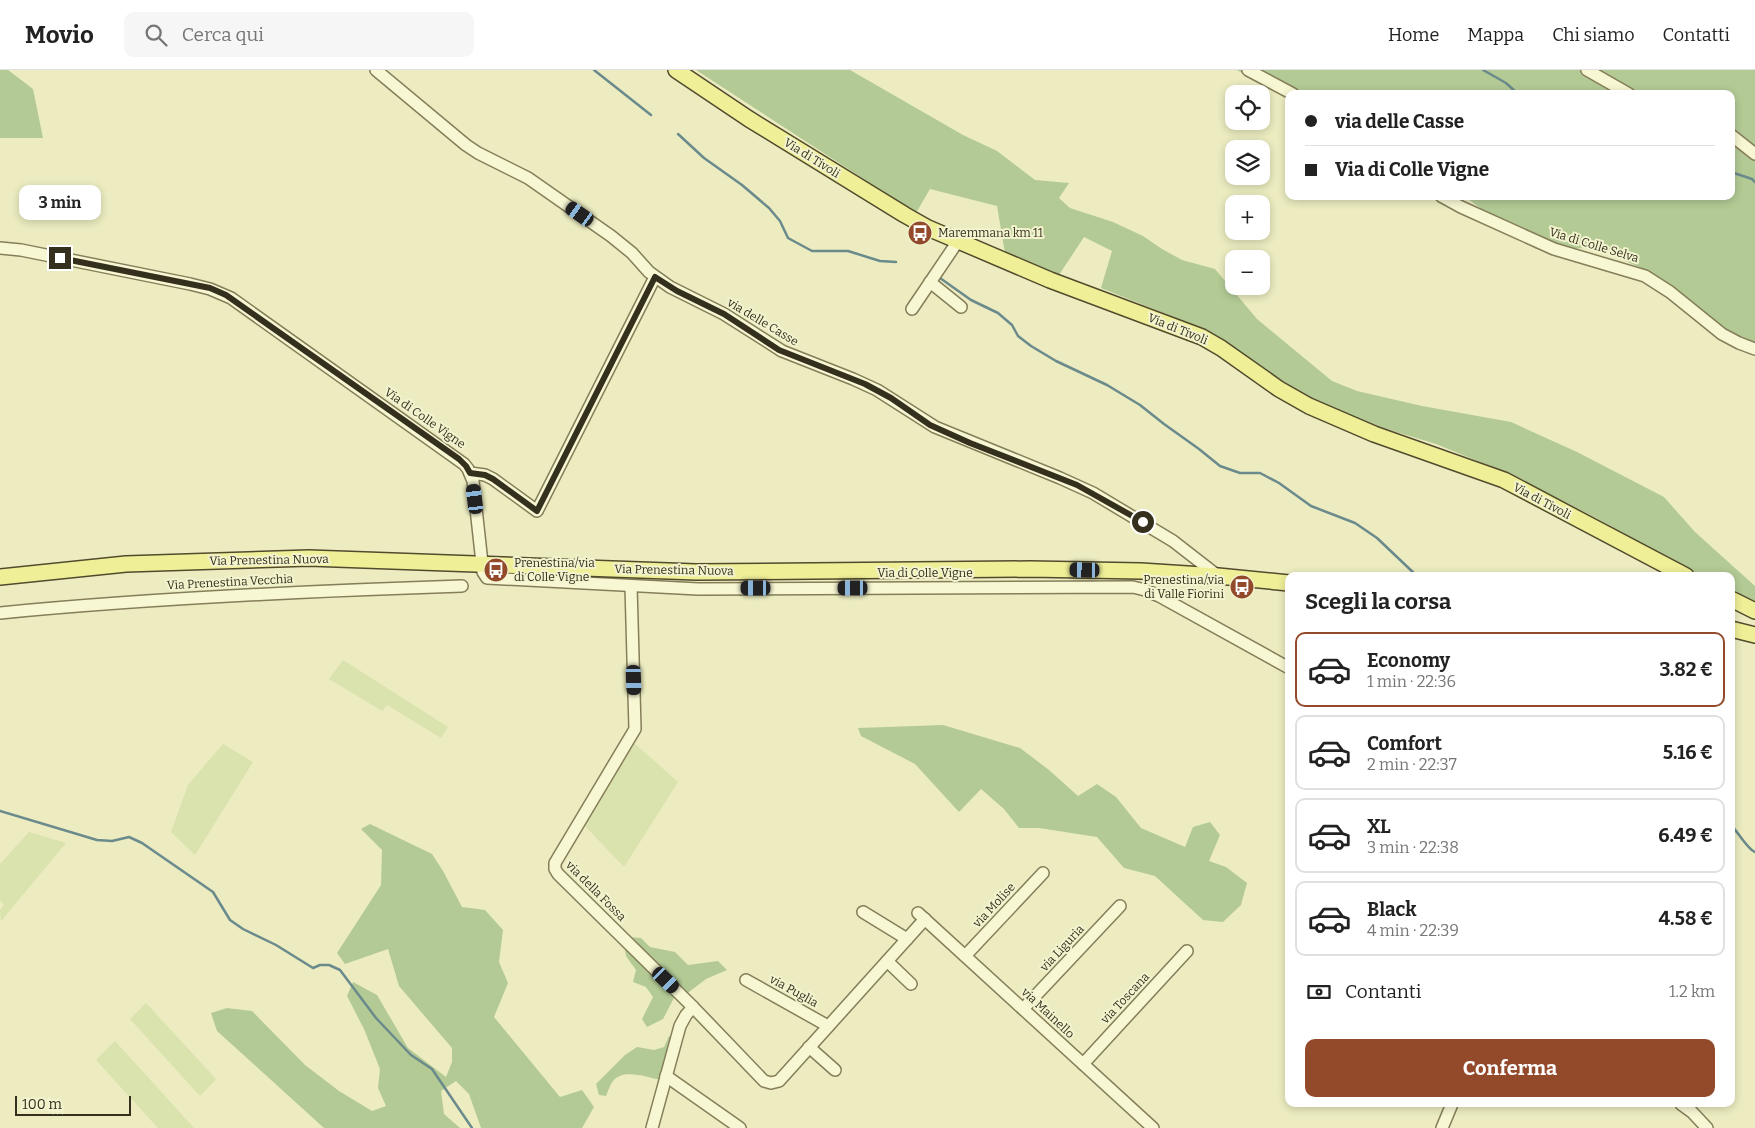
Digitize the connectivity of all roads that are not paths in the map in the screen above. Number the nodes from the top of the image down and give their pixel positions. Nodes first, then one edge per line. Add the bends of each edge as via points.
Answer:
1 (376, 70) edge
2 (676, 70) edge
3 (1248, 70) edge
4 (1587, 70) edge
5 (1286, 90) edge
6 (1622, 90) edge
7 (1735, 138) edge
8 (1755, 154) edge
9 (1448, 200) edge
10 (958, 241) junction
11 (0, 248) edge
12 (655, 277) junction
13 (930, 282) junction
14 (961, 308) dead end
15 (912, 309) dead end
16 (1755, 349) edge
17 (470, 473) junction
18 (482, 564) junction
19 (1678, 572) edge
20 (1218, 576) junction
21 (0, 577) edge
22 (1285, 583) edge
23 (462, 586) dead end
24 (632, 586) junction
25 (1735, 600) edge
26 (1755, 611) edge
27 (0, 613) edge
28 (1735, 630) edge
29 (1755, 634) edge
30 (1285, 666) edge
31 (1043, 873) dead end
32 (1120, 906) dead end
33 (863, 912) dead end
34 (907, 939) junction
35 (1188, 951) dead end
36 (965, 956) junction
37 (887, 961) junction
38 (746, 980) dead end
39 (911, 984) dead end
40 (694, 1007) junction
41 (1023, 1009) junction
42 (828, 1026) junction
43 (809, 1047) junction
44 (1083, 1064) junction
45 (835, 1070) dead end
46 (666, 1076) junction
47 (771, 1083) joint
48 (1451, 1107) edge
49 (1688, 1107) edge
50 (652, 1128) edge
51 (740, 1128) edge
52 (1153, 1128) edge
53 (1442, 1128) edge
54 (1706, 1128) edge

1 - 12 street, via delle Casse via 473,150 528,178 611,236 632,252
2 - 10 main road, Via di Tivoli via 905,215
3 - 5 street
4 - 6 street
7 - 8 street
9 - 16 street, Via di Colle Selva via 1561,251 1645,276 1722,334
10 - 13 street
10 - 19 main road, Via di Tivoli via 1202,337 1308,406 1364,430 1504,480
11 - 17 street, Via di Colle Vigne via 222,293 459,459
12 - 17 street via 537,511 493,479
12 - 20 street, via delle Casse via 724,314 779,350 877,390 930,425 1093,493 1173,541
13 - 14 street
13 - 15 street
17 - 18 street
18 - 20 main road, Via Prenestina Nuova via 696,572 1039,569
18 - 21 main road, Via Prenestina Nuova via 297,558 126,564
18 - 24 street, Via di Colle Vigne via 489,579
20 - 22 main road, Via Prenestina Nuova
23 - 27 street, Via Prenestina Vecchia via 158,600
24 - 30 street, Via di Colle Vigne via 698,589 1127,586 1159,596
24 - 40 street, via della Fossa via 635,729 554,869
25 - 26 main road
28 - 29 main road
31 - 36 street, via Molise
32 - 41 street, via Liguria
33 - 34 street
34 - 36 street, via Mainello via 921,916
34 - 37 street, via Mainello
35 - 44 street, via Toscana
36 - 41 street, via Mainello
37 - 39 street
37 - 42 street, via Mainello
38 - 42 street, via Puglia
40 - 46 street via 682,1023
40 - 47 street, via della Fossa via 764,1080
41 - 44 street, via Mainello
42 - 43 street, via Mainello
43 - 45 street
43 - 47 street, via Mainello via 779,1081
44 - 52 street, via Mainello
46 - 50 street
46 - 51 street
48 - 53 street
49 - 54 street

